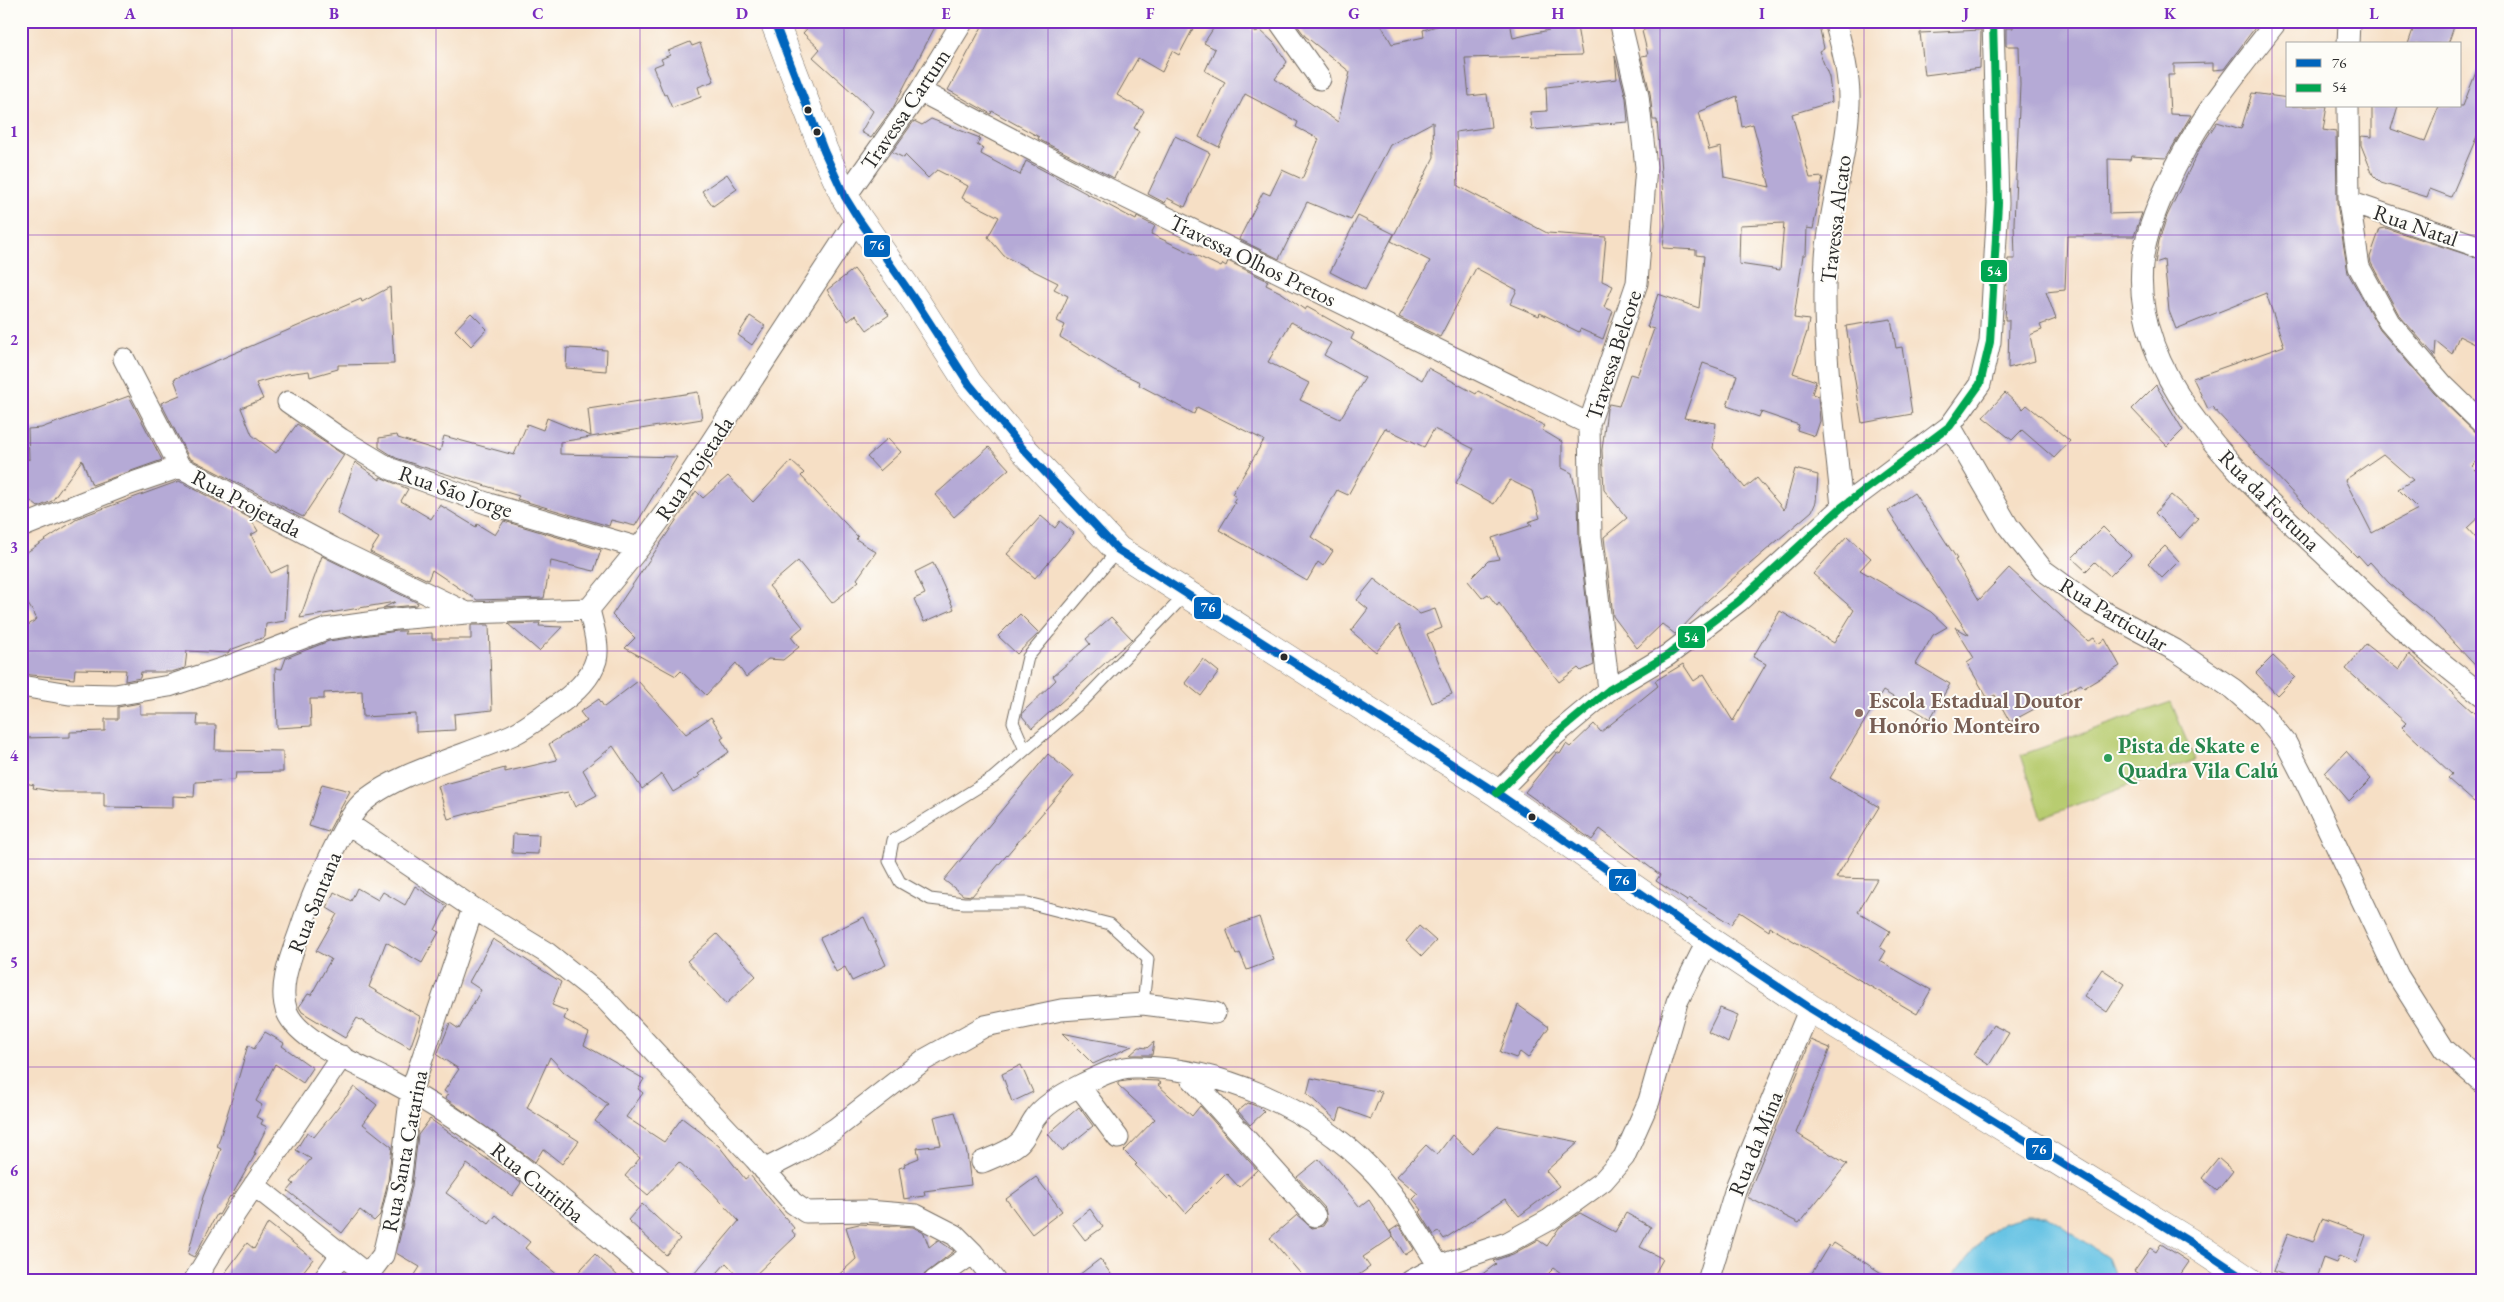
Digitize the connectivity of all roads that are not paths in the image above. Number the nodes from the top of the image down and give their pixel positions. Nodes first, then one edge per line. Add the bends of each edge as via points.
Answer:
1 (774, 21) edge
2 (963, 21) edge
3 (1279, 21) edge
4 (1620, 21) edge
5 (1836, 21) edge
6 (1993, 21) edge
7 (2277, 21) edge
8 (2350, 21) edge
9 (2348, 42) edge
10 (1320, 79) dead end
11 (920, 91) junction
12 (2348, 108) edge
13 (2349, 202) junction
14 (852, 208) junction
15 (2483, 248) edge
16 (124, 359) dead end
17 (288, 402) dead end
18 (1589, 424) junction
19 (2483, 424) edge
20 (1950, 426) junction
21 (180, 467) junction
22 (1842, 507) junction
23 (21, 527) edge
24 (639, 548) junction
25 (1118, 550) junction
26 (1186, 594) junction
27 (589, 610) junction
28 (467, 613) junction
29 (21, 686) edge
30 (1609, 690) junction
31 (2483, 696) edge
32 (1025, 750) junction
33 (1497, 793) junction
34 (347, 823) junction
35 (472, 908) junction
36 (1708, 940) junction
37 (1143, 1004) junction
38 (1810, 1008) junction
39 (1215, 1013) dead end
40 (342, 1056) junction
41 (1186, 1072) junction
42 (2483, 1083) edge
43 (1079, 1086) junction
44 (411, 1092) junction
45 (1118, 1138) dead end
46 (982, 1162) dead end
47 (764, 1170) junction
48 (254, 1185) junction
49 (1315, 1216) dead end
50 (973, 1253) junction
51 (341, 1255) junction
52 (1439, 1266) junction
53 (367, 1277) edge
54 (194, 1281) edge
55 (323, 1281) edge
56 (659, 1281) edge
57 (934, 1281) edge
58 (995, 1281) edge
59 (1411, 1281) edge
60 (1708, 1281) edge
61 (2249, 1281) edge

1 - 14 main road
2 - 11 street, Travessa Cartum
3 - 10 street
4 - 18 street, Travessa Belcore via 1638,96 1646,167 1642,228 1637,283
5 - 22 street, Travessa Alcato via 1849,102 1826,256 1826,329
6 - 20 street via 1998,203 1990,342 1980,384
7 - 31 street, Rua da Fortuna via 2192,134 2154,215 2142,268 2145,311 2156,353 2182,402 2235,470 2414,639
8 - 9 street
11 - 14 street, Travessa Cartum
11 - 18 street, Travessa Olhos Pretos via 1086,178
12 - 13 street
13 - 15 street, Rua Natal
13 - 19 street via 2360,267 2388,322 2443,385
14 - 24 street, Rua Projetada
14 - 25 main road via 969,384 1024,450
16 - 21 street
17 - 24 street, Rua São Jorge via 391,469 489,504
18 - 30 street, Travessa Belcore via 1591,537
20 - 22 street
20 - 42 street, Rua Particular via 2008,526 2043,570 2091,605 2175,650 2233,689 2264,716 2286,743 2398,976 2444,1049
21 - 23 street, Rua Projetada
21 - 28 street, Rua Projetada via 333,548
22 - 30 street via 1731,607 1668,655
24 - 27 street, Rua Projetada
25 - 26 main road
25 - 32 lane via 1028,657 1013,722
26 - 32 lane via 1085,699
26 - 33 main road
27 - 28 street, Rua Projetada
27 - 34 street, Rua Santana via 597,657 591,673 568,698 516,733 380,791 361,804
28 - 29 street, Rua Projetada via 326,629 169,686 115,695 69,694
30 - 33 street via 1555,735
32 - 37 lane via 993,778 893,840 889,860 900,882 930,899 1028,903 1110,924 1148,959
33 - 36 main road
34 - 35 street
34 - 40 street, Rua Santana via 307,908 288,968 284,995 288,1013 300,1029
35 - 44 street, Rua Santa Catarina
35 - 47 street via 547,953 606,999
36 - 38 main road
36 - 52 street via 1678,1002 1649,1100 1624,1157 1603,1181 1549,1220 1507,1243
37 - 39 street
37 - 47 street via 1061,1010 984,1026 924,1060 835,1129
38 - 60 street, Rua da Mina via 1738,1185
38 - 61 main road
40 - 44 street, Rua Santana
40 - 48 street
41 - 43 street via 1134,1067 1114,1071
41 - 49 street
41 - 52 street via 1239,1084 1290,1108 1335,1139 1369,1167 1395,1197
43 - 45 street
43 - 46 street via 1036,1116 1020,1142
44 - 53 street, Rua Santa Catarina via 400,1183 390,1230 383,1256
44 - 56 street, Rua Curitiba via 462,1123 518,1164
47 - 50 street via 793,1203 806,1212 867,1211 916,1215 955,1235
48 - 51 street
48 - 54 street
50 - 57 street
50 - 58 street
51 - 53 street
51 - 55 street
52 - 59 street

